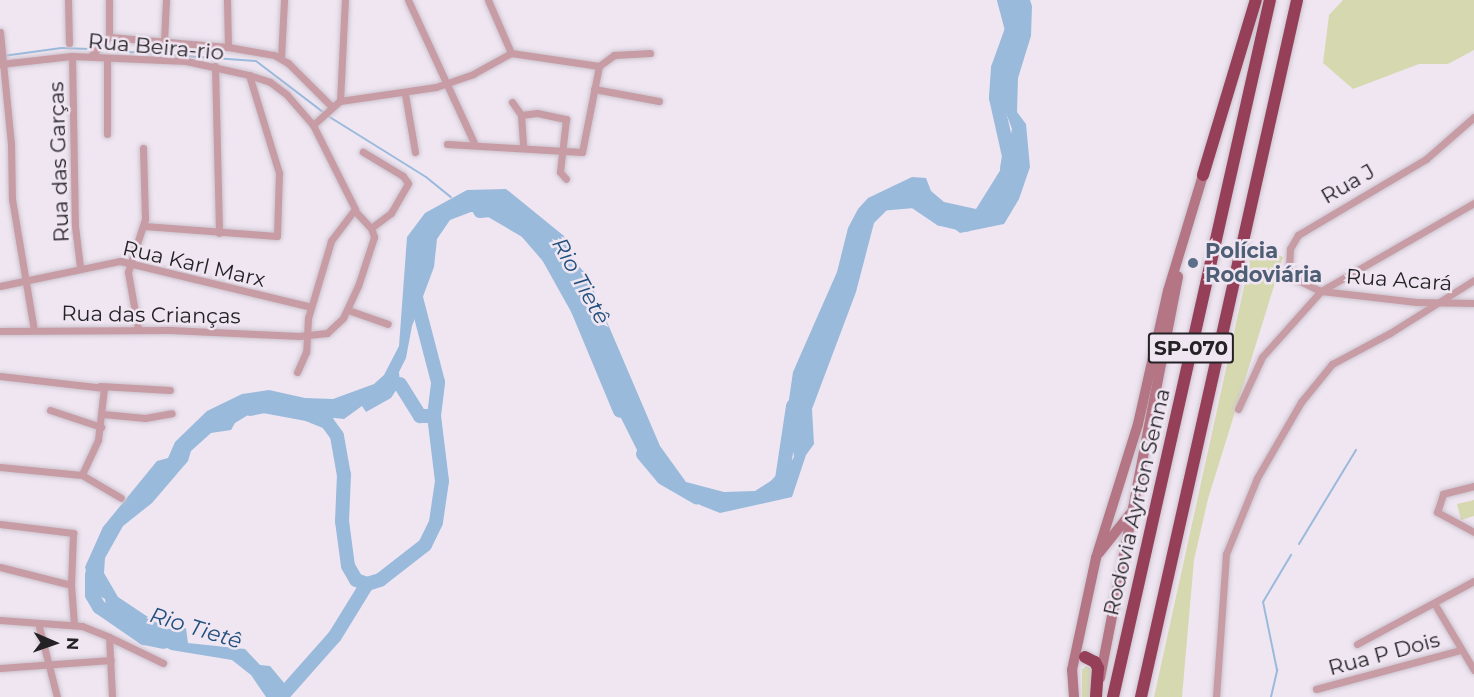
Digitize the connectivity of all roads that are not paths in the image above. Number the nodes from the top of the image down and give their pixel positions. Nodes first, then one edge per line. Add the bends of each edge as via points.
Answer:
1 (68, 0) edge
2 (109, 0) edge
3 (166, 0) edge
4 (227, 0) edge
5 (284, 0) edge
6 (345, 0) edge
7 (408, 0) edge
8 (488, 0) edge
9 (1256, 0) edge
10 (1270, 0) edge
11 (1298, 0) edge
12 (0, 32) edge
13 (109, 37) junction
14 (164, 41) junction
15 (69, 43) dead end
16 (228, 47) junction
17 (511, 53) junction
18 (650, 53) dead end
19 (92, 54) junction
20 (72, 56) junction
21 (107, 58) junction
22 (281, 58) junction
23 (2, 63) edge
24 (215, 66) junction
25 (599, 66) junction
26 (249, 75) junction
27 (449, 83) junction
28 (594, 89) junction
29 (405, 94) junction
30 (340, 101) junction
31 (659, 101) dead end
32 (512, 102) dead end
33 (330, 108) junction
34 (521, 115) junction
35 (1472, 122) edge
36 (315, 123) junction
37 (107, 134) dead end
38 (474, 143) junction
39 (447, 144) dead end
40 (523, 147) junction
41 (143, 148) dead end
42 (565, 150) junction
43 (363, 152) dead end
44 (415, 152) dead end
45 (1203, 175) joint
46 (566, 179) dead end
47 (1474, 203) edge
48 (354, 211) junction
49 (144, 226) junction
50 (371, 228) junction
51 (219, 233) junction
52 (1184, 240) junction
53 (129, 261) junction
54 (80, 267) junction
55 (1474, 280) edge
56 (25, 283) junction
57 (0, 286) edge
58 (1321, 291) junction
59 (1441, 302) junction
60 (1474, 303) edge
61 (311, 307) junction
62 (348, 310) junction
63 (388, 324) dead end
64 (138, 329) junction
65 (34, 330) junction
66 (0, 331) edge
67 (303, 335) junction
68 (297, 372) dead end
69 (0, 376) edge
70 (102, 387) junction
71 (170, 390) dead end
72 (1238, 409) dead end
73 (50, 410) dead end
74 (172, 413) dead end
75 (103, 414) junction
76 (101, 427) junction
77 (0, 467) edge
78 (82, 476) junction
79 (1474, 486) edge
80 (121, 498) dead end
81 (1132, 511) junction
82 (0, 524) edge
83 (1474, 532) edge
84 (1096, 558) junction
85 (0, 567) edge
86 (1474, 581) edge
87 (70, 585) junction
88 (1434, 603) junction
89 (0, 620) edge
90 (38, 623) junction
91 (74, 626) junction
92 (109, 638) junction
93 (1356, 644) dead end
94 (1106, 646) junction
95 (1461, 650) junction
96 (1084, 657) junction
97 (111, 660) junction
98 (1149, 662) junction
99 (163, 663) dead end
100 (48, 664) junction
101 (0, 668) edge
102 (1072, 670) junction
103 (1474, 670) edge
104 (1100, 679) junction
105 (1316, 689) dead end
106 (57, 697) edge
107 (112, 697) edge
108 (1074, 697) edge
109 (1096, 697) edge
110 (1113, 697) edge
111 (1141, 697) edge
112 (1147, 697) edge
113 (1217, 697) edge

1 - 15 street
2 - 13 street
3 - 14 street
4 - 16 street
5 - 22 street
6 - 30 street
7 - 27 street
8 - 17 street
9 - 45 highway
10 - 110 highway, Rodovia Ayrton Senna / SP-070
11 - 98 highway, SP-070
12 - 23 street
13 - 14 street
13 - 19 street
14 - 16 street
16 - 22 street
17 - 25 street
17 - 27 street via 492,66
18 - 25 street via 614,55
19 - 20 street, Rua Beira-rio
19 - 21 street, Rua Beira-rio
20 - 23 street, Rua Beira-rio
20 - 54 street, Rua das Garças via 75,226
21 - 24 street, Rua Beira-rio
21 - 37 street
22 - 33 street
23 - 56 street via 11,144 12,199
24 - 26 street, Rua Beira-rio
24 - 51 street
25 - 28 street
26 - 36 street, Rua Beira-rio via 279,88
26 - 51 street via 279,173 277,234 272,238
27 - 29 street
27 - 38 street
28 - 31 street
28 - 42 street via 582,152
29 - 30 street
29 - 44 street
30 - 33 street
32 - 34 street
33 - 36 street
34 - 40 street
34 - 42 street via 537,113 566,119
35 - 58 street, Rua J via 1426,159 1298,235 1290,249 1290,271 1296,279
36 - 48 street, Rua Beira-rio
38 - 39 street
38 - 40 street
40 - 42 street
41 - 49 street
42 - 46 street via 560,172
43 - 50 street via 408,183 391,213
45 - 52 street
47 - 58 street
48 - 50 street
48 - 61 street via 331,241
49 - 51 street
49 - 53 street
50 - 62 street via 374,237
52 - 81 street via 1166,355
52 - 84 street via 1138,424
53 - 54 street, Rua Karl Marx
53 - 61 street, Rua Karl Marx via 208,285
53 - 64 street
54 - 56 street, Rua Karl Marx
55 - 59 street
56 - 57 street, Rua Karl Marx
56 - 65 street
58 - 59 street, Rua Acará
58 - 72 street via 1269,346
59 - 60 street, Rua Acará
59 - 113 street via 1323,370 1265,461 1226,554
61 - 67 street
62 - 63 street
62 - 67 street, Rua das Crianças via 330,332
64 - 65 street, Rua das Crianças
64 - 67 street, Rua das Crianças
65 - 66 street, Rua das Crianças
67 - 68 street via 306,352
69 - 70 street
70 - 71 street
70 - 75 street
73 - 76 street
74 - 75 street via 145,418
75 - 76 street
76 - 78 street via 93,456
77 - 78 street
78 - 80 street
79 - 83 street via 1443,494 1437,512
81 - 84 street
81 - 94 street
82 - 87 street via 72,533
84 - 102 street
85 - 87 street
86 - 88 street
87 - 91 street
88 - 93 street
88 - 95 street
89 - 90 street
90 - 91 street
90 - 100 street
91 - 92 street
92 - 97 street
92 - 99 street
94 - 96 street
94 - 104 street
95 - 103 street
95 - 105 street, Rua P Dois
96 - 102 street
96 - 104 highway via 1095,662
97 - 100 street
97 - 107 street
98 - 111 highway, SP-070
98 - 112 highway
100 - 101 street
100 - 106 street
102 - 108 street
104 - 109 highway

